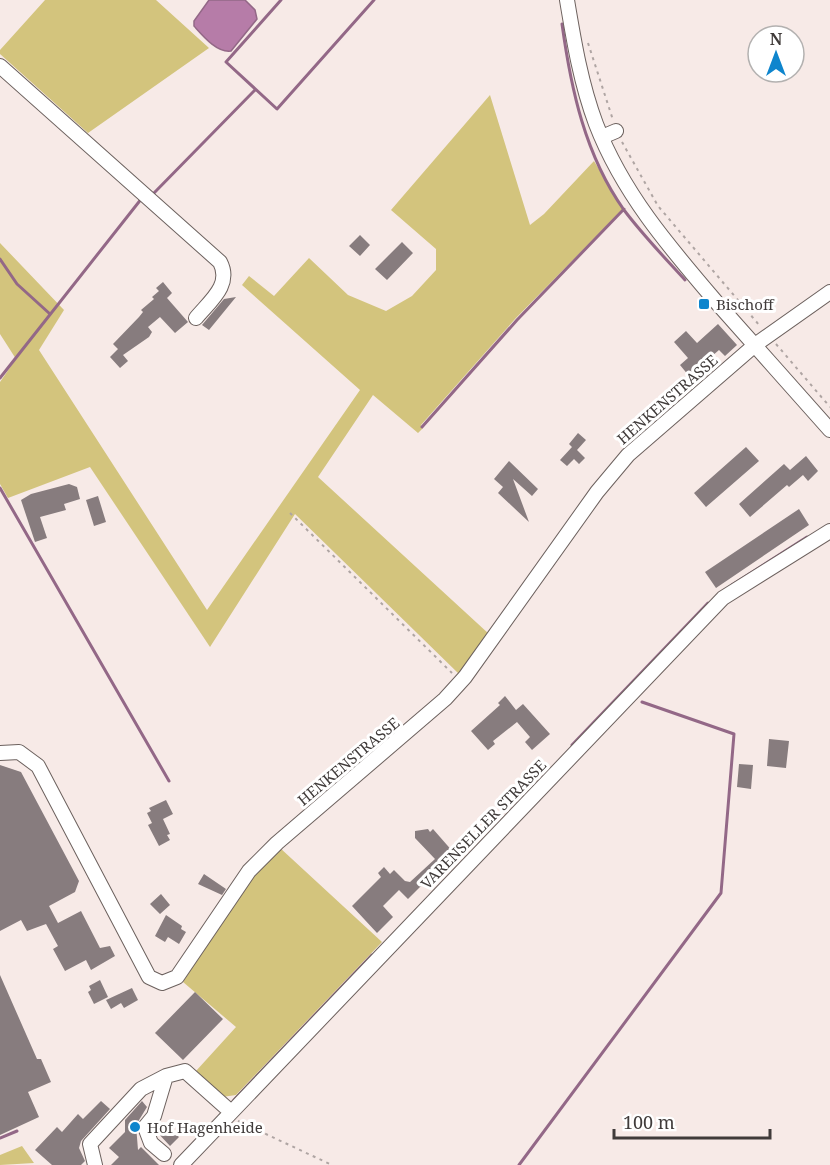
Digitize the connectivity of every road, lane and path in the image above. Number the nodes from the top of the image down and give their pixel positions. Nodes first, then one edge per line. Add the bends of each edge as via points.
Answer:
1 (567, 0) edge
2 (587, 42) dead end
3 (0, 66) edge
4 (616, 131) junction
5 (602, 137) junction
6 (830, 292) edge
7 (196, 318) dead end
8 (768, 336) junction
9 (755, 345) junction
10 (830, 407) edge
11 (828, 425) edge
12 (290, 513) dead end
13 (830, 531) edge
14 (461, 681) junction
15 (0, 753) edge
16 (166, 1076) junction
17 (229, 1114) junction
18 (164, 1154) dead end
19 (95, 1165) edge
20 (181, 1165) edge
21 (332, 1165) edge

1 - 5 street via 587,97
2 - 4 path
3 - 7 street via 220,262 226,272 223,285
4 - 5 street
4 - 8 path via 658,207
5 - 9 street via 644,214 667,246
6 - 8 street, HENKENSTRASSE
8 - 9 street, HENKENSTRASSE
8 - 10 path
9 - 11 street
9 - 14 street, HENKENSTRASSE via 614,470
12 - 14 path
13 - 17 street, VARENSELLER STRASSE via 723,598
14 - 15 street, HENKENSTRASSE via 277,843 241,881 177,977 162,983 149,977 38,765 19,752
16 - 17 street via 185,1071
16 - 18 street via 154,1116 145,1127 151,1143
16 - 19 street via 141,1089 90,1144
17 - 20 street, VARENSELLER STRASSE
17 - 21 path

